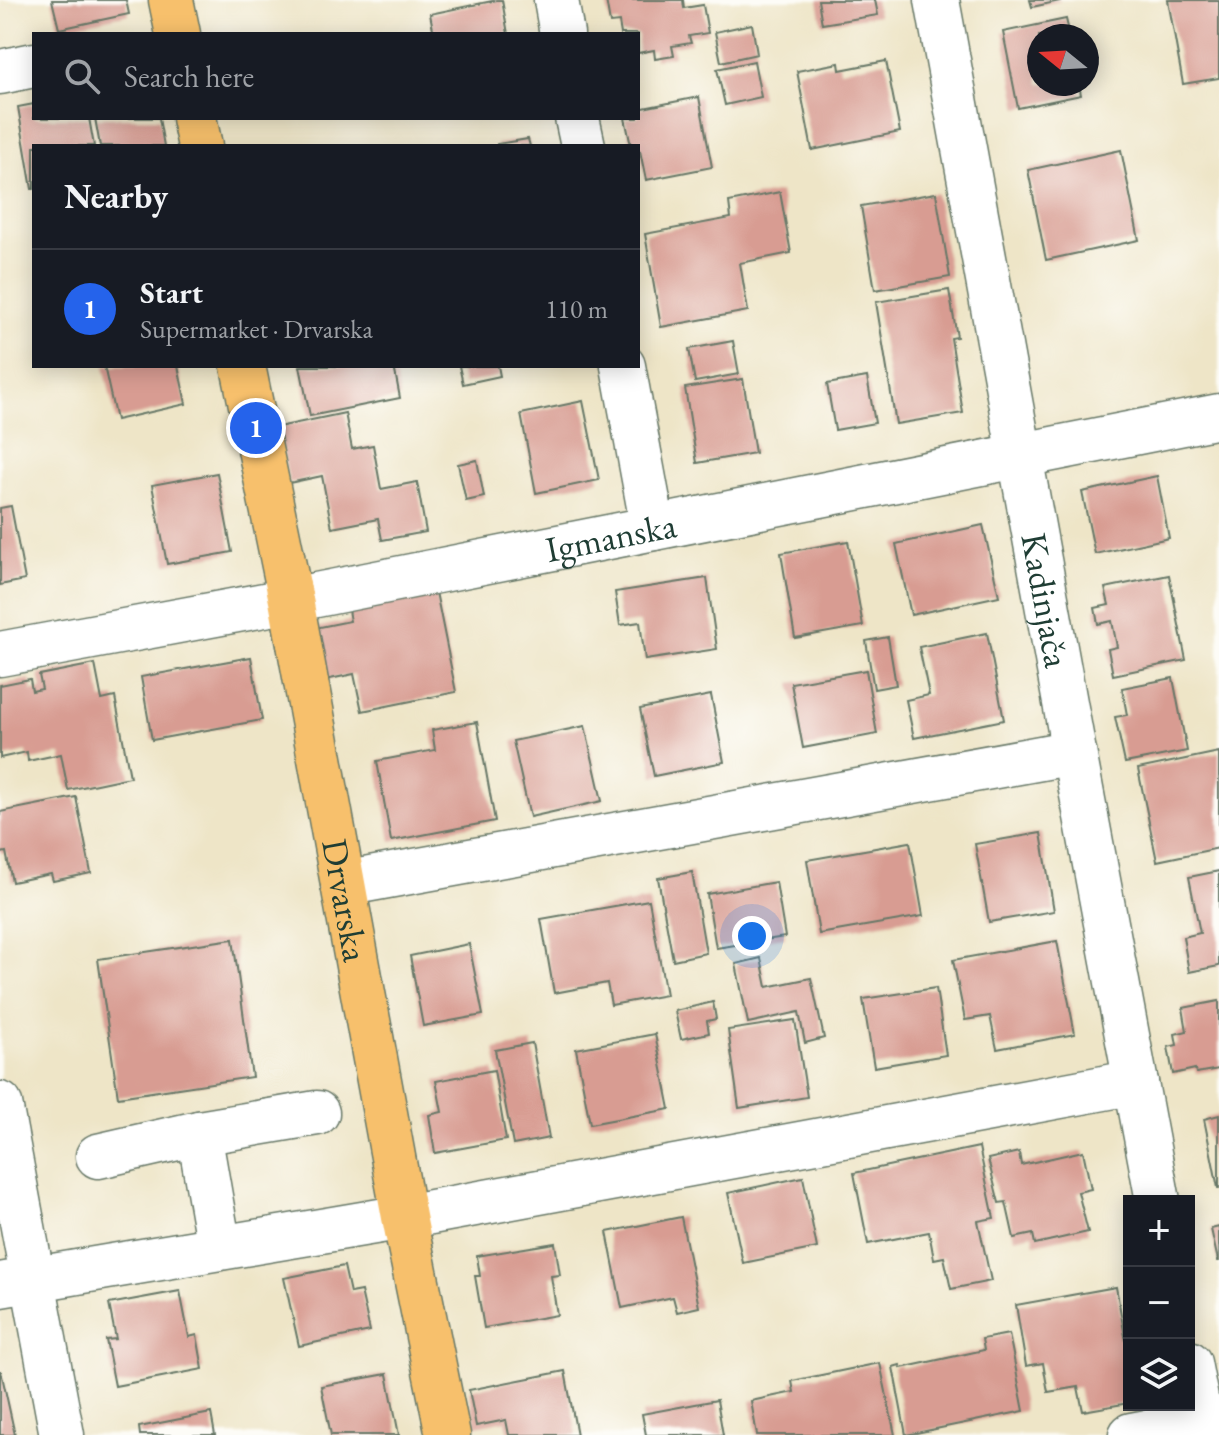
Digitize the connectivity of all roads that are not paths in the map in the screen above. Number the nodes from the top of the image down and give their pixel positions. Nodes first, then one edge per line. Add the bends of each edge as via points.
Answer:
1 (171, 0) edge
2 (556, 0) edge
3 (937, 0) edge
4 (178, 32) edge
5 (562, 32) edge
6 (32, 65) edge
7 (0, 72) edge
8 (194, 120) edge
9 (577, 120) edge
10 (200, 144) edge
11 (583, 144) edge
12 (243, 368) edge
13 (623, 368) edge
14 (1219, 416) edge
15 (1020, 456) junction
16 (653, 528) junction
17 (291, 600) junction
18 (0, 654) edge
19 (1074, 752) junction
20 (343, 884) junction
21 (1136, 1082) junction
22 (0, 1104) edge
23 (317, 1113) dead end
24 (199, 1133) junction
25 (98, 1156) dead end
26 (1157, 1195) edge
27 (404, 1217) junction
28 (219, 1248) junction
29 (17, 1282) edge
30 (1195, 1384) edge
31 (1207, 1425) edge
32 (62, 1435) edge
33 (448, 1435) edge
34 (1131, 1435) edge

1 - 4 main road
2 - 5 street
3 - 15 street, Kadinjača
6 - 7 street
8 - 10 main road
9 - 11 street
12 - 17 main road, Drvarska
13 - 16 street
14 - 15 street, Igmanska
15 - 16 street, Igmanska
15 - 19 street, Kadinjača
16 - 17 street, Igmanska
17 - 18 street, Igmanska
17 - 20 main road, Drvarska
19 - 20 street
19 - 21 street, Kadinjača
20 - 27 main road, Drvarska
21 - 26 street, Kadinjača
21 - 27 street
22 - 29 street
23 - 24 street
24 - 25 street
24 - 28 street
27 - 28 street
27 - 33 main road, Drvarska
28 - 29 street
29 - 32 street
30 - 31 street
31 - 34 street

